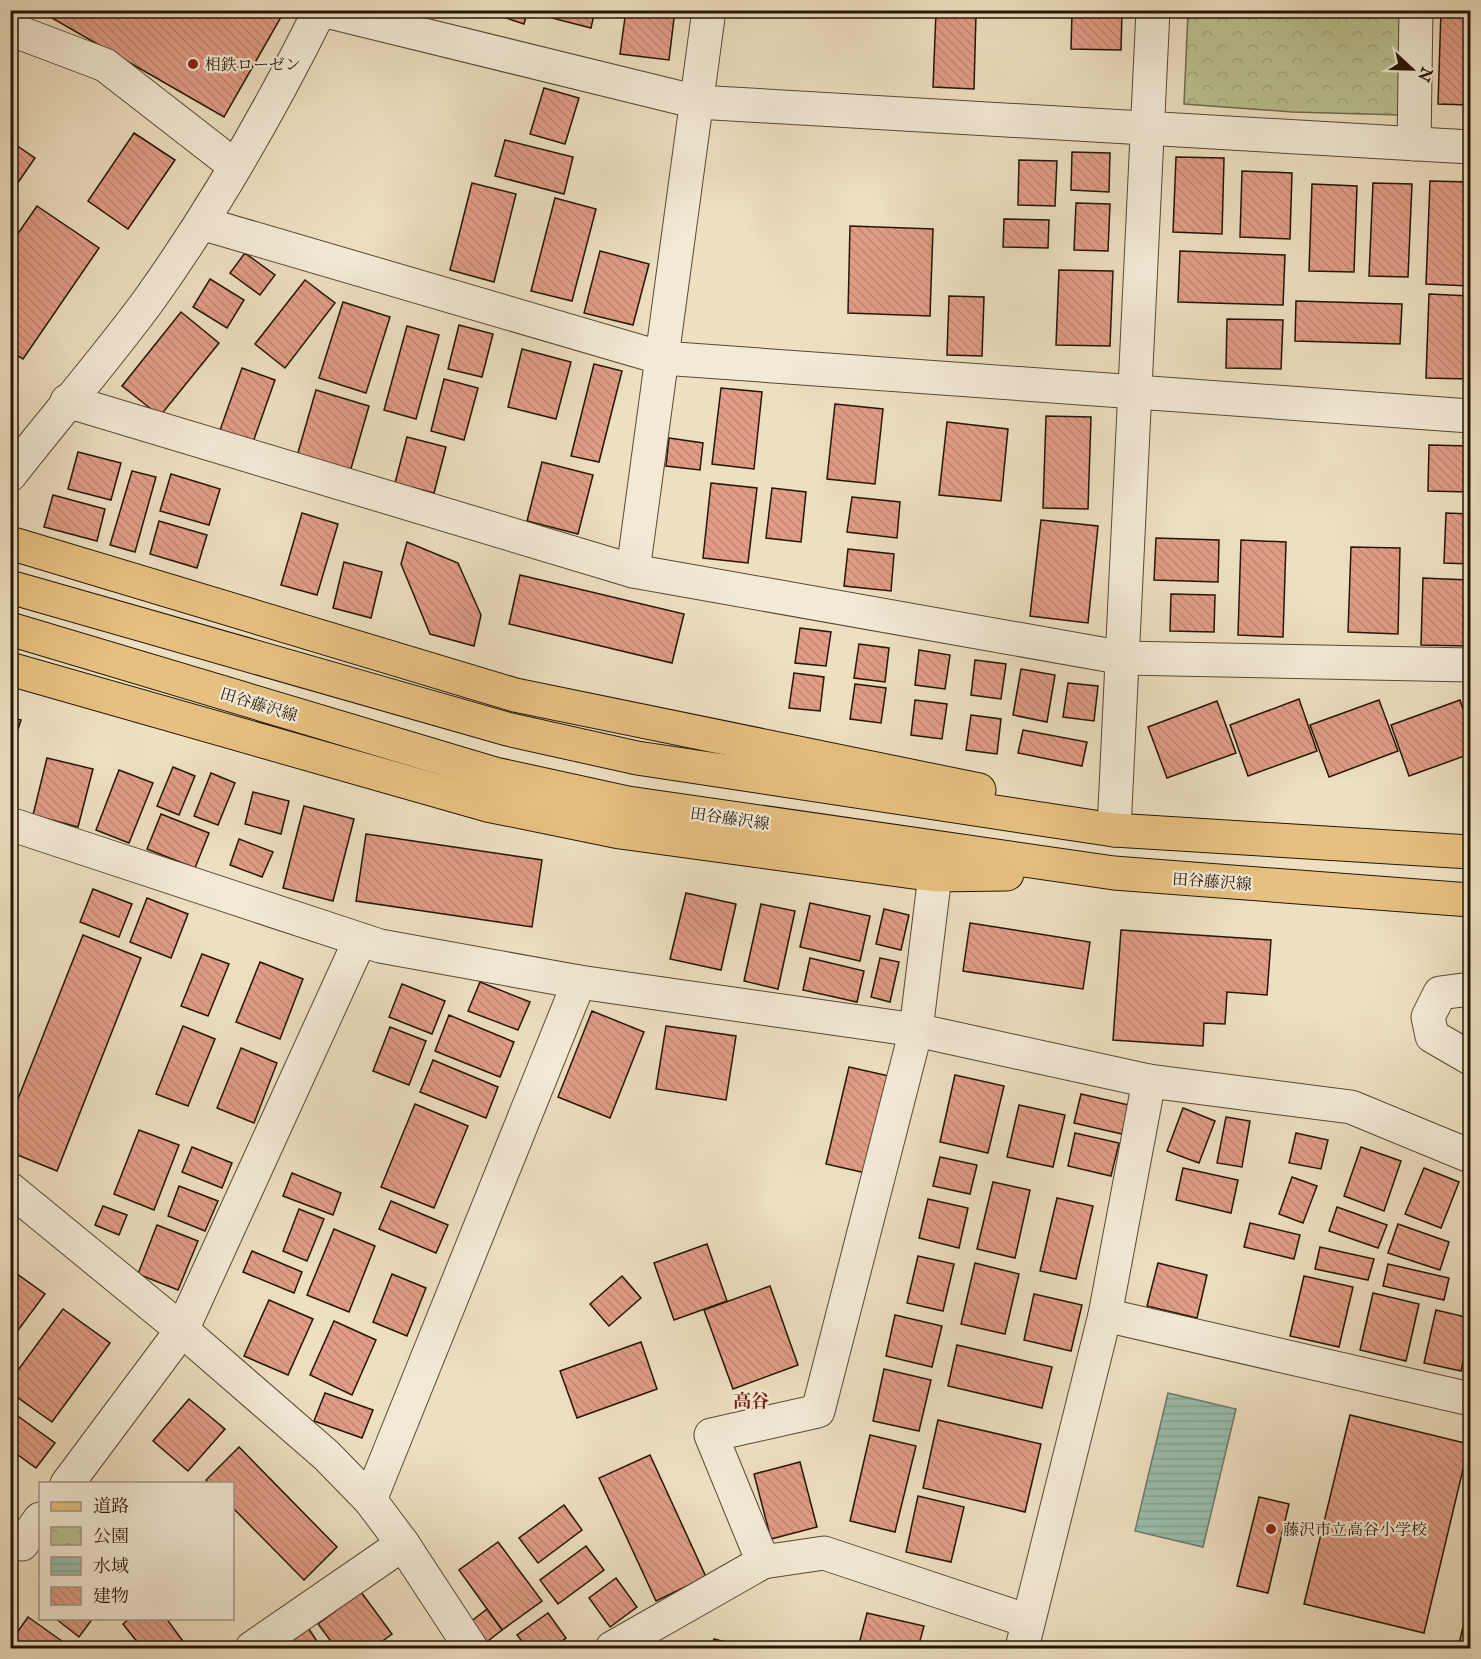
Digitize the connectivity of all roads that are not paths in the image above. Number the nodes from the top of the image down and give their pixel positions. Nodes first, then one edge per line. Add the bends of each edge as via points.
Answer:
1 (321, 10) edge
2 (710, 10) edge
3 (1153, 10) edge
4 (1416, 10) edge
5 (10, 29) edge
6 (697, 102) junction
7 (1147, 129) junction
8 (1414, 144) junction
9 (1470, 147) edge
10 (235, 166) junction
11 (201, 223) junction
12 (662, 358) junction
13 (1136, 391) junction
14 (67, 401) junction
15 (1470, 417) edge
16 (10, 475) edge
17 (10, 543) edge
18 (633, 571) junction
19 (10, 587) edge
20 (10, 629) edge
21 (1124, 658) junction
22 (1470, 665) edge
23 (10, 669) edge
24 (10, 824) edge
25 (1114, 830) junction
26 (1470, 852) edge
27 (1114, 873) junction
28 (936, 875) junction
29 (1470, 900) edge
30 (360, 940) junction
31 (579, 982) junction
32 (1470, 988) edge
33 (916, 1030) junction
34 (1470, 1059) edge
35 (1149, 1081) junction
36 (1470, 1156) edge
37 (10, 1190) edge
38 (1105, 1315) junction
39 (182, 1330) junction
40 (1470, 1399) edge
41 (68, 1482) edge
42 (370, 1500) junction
43 (403, 1544) junction
44 (763, 1562) junction
45 (1025, 1635) edge
46 (252, 1648) edge
47 (471, 1648) edge
48 (612, 1648) edge

1 - 6 street
1 - 10 street
2 - 6 street
3 - 7 street
4 - 8 street
5 - 10 street via 105,65
6 - 7 street
6 - 12 street
7 - 8 street
7 - 13 street
8 - 9 street
10 - 11 street
11 - 12 street
11 - 14 street via 147,302
12 - 13 street
12 - 18 street
13 - 15 street
13 - 21 street
14 - 16 street
14 - 18 street
17 - 25 main road via 515,695 957,784
18 - 21 street
19 - 25 main road via 507,729 637,758
20 - 27 main road, 田谷藤沢線 via 495,774 628,803
21 - 22 street
21 - 25 street
23 - 28 main road via 487,805 620,832
24 - 30 street
25 - 26 main road
27 - 28 main road
27 - 29 main road, 田谷藤沢線
28 - 33 street
30 - 31 street
30 - 39 street
31 - 33 street
31 - 42 street
32 - 34 street via 1440,993 1428,1017 1432,1036
33 - 35 street
33 - 44 street via 818,1411 711,1435
35 - 36 street via 1351,1107
35 - 38 street
37 - 39 street
38 - 40 street
38 - 45 street
39 - 41 street
39 - 42 street via 326,1455
42 - 43 street
43 - 46 street
43 - 47 street
44 - 45 street via 824,1553
44 - 48 street

